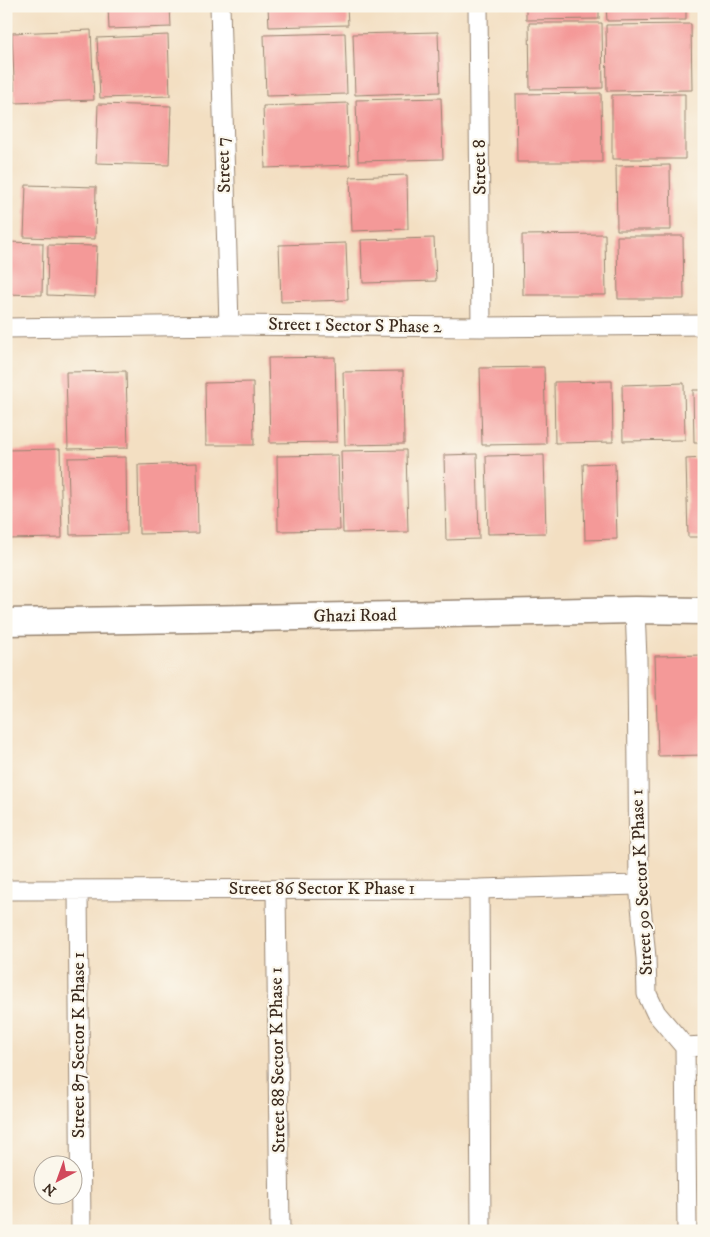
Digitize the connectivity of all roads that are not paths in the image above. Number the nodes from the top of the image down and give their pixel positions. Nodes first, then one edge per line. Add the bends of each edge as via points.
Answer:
1 (220, 6) edge
2 (478, 6) edge
3 (229, 325) junction
4 (704, 325) edge
5 (481, 327) junction
6 (6, 328) edge
7 (635, 610) junction
8 (704, 611) edge
9 (6, 622) edge
10 (638, 885) junction
11 (478, 888) junction
12 (6, 890) edge
13 (78, 890) junction
14 (276, 890) junction
15 (694, 1047) edge
16 (81, 1231) edge
17 (280, 1231) edge
18 (481, 1231) edge
19 (687, 1231) edge

1 - 3 street, Street 7
2 - 5 street, Street 8
3 - 5 street, Street 1 Sector S Phase 2
3 - 6 street, Street 1 Sector S Phase 2
4 - 5 street, Street 1 Sector S Phase 2
7 - 8 main road, Ghazi Road
7 - 9 main road, Ghazi Road
7 - 10 street, Street 90 Sector K Phase 1
10 - 11 street, Street 86 Sector K Phase 1
10 - 15 street, Street 90 Sector K Phase 1 via 647,994 656,1013
11 - 14 street, Street 86 Sector K Phase 1
11 - 18 street
12 - 13 street, Street 86 Sector K Phase 1
13 - 14 street, Street 86 Sector K Phase 1
13 - 16 street, Street 87 Sector K Phase 1
14 - 17 street, Street 88 Sector K Phase 1
15 - 19 street, Street 90 Sector K Phase 1

